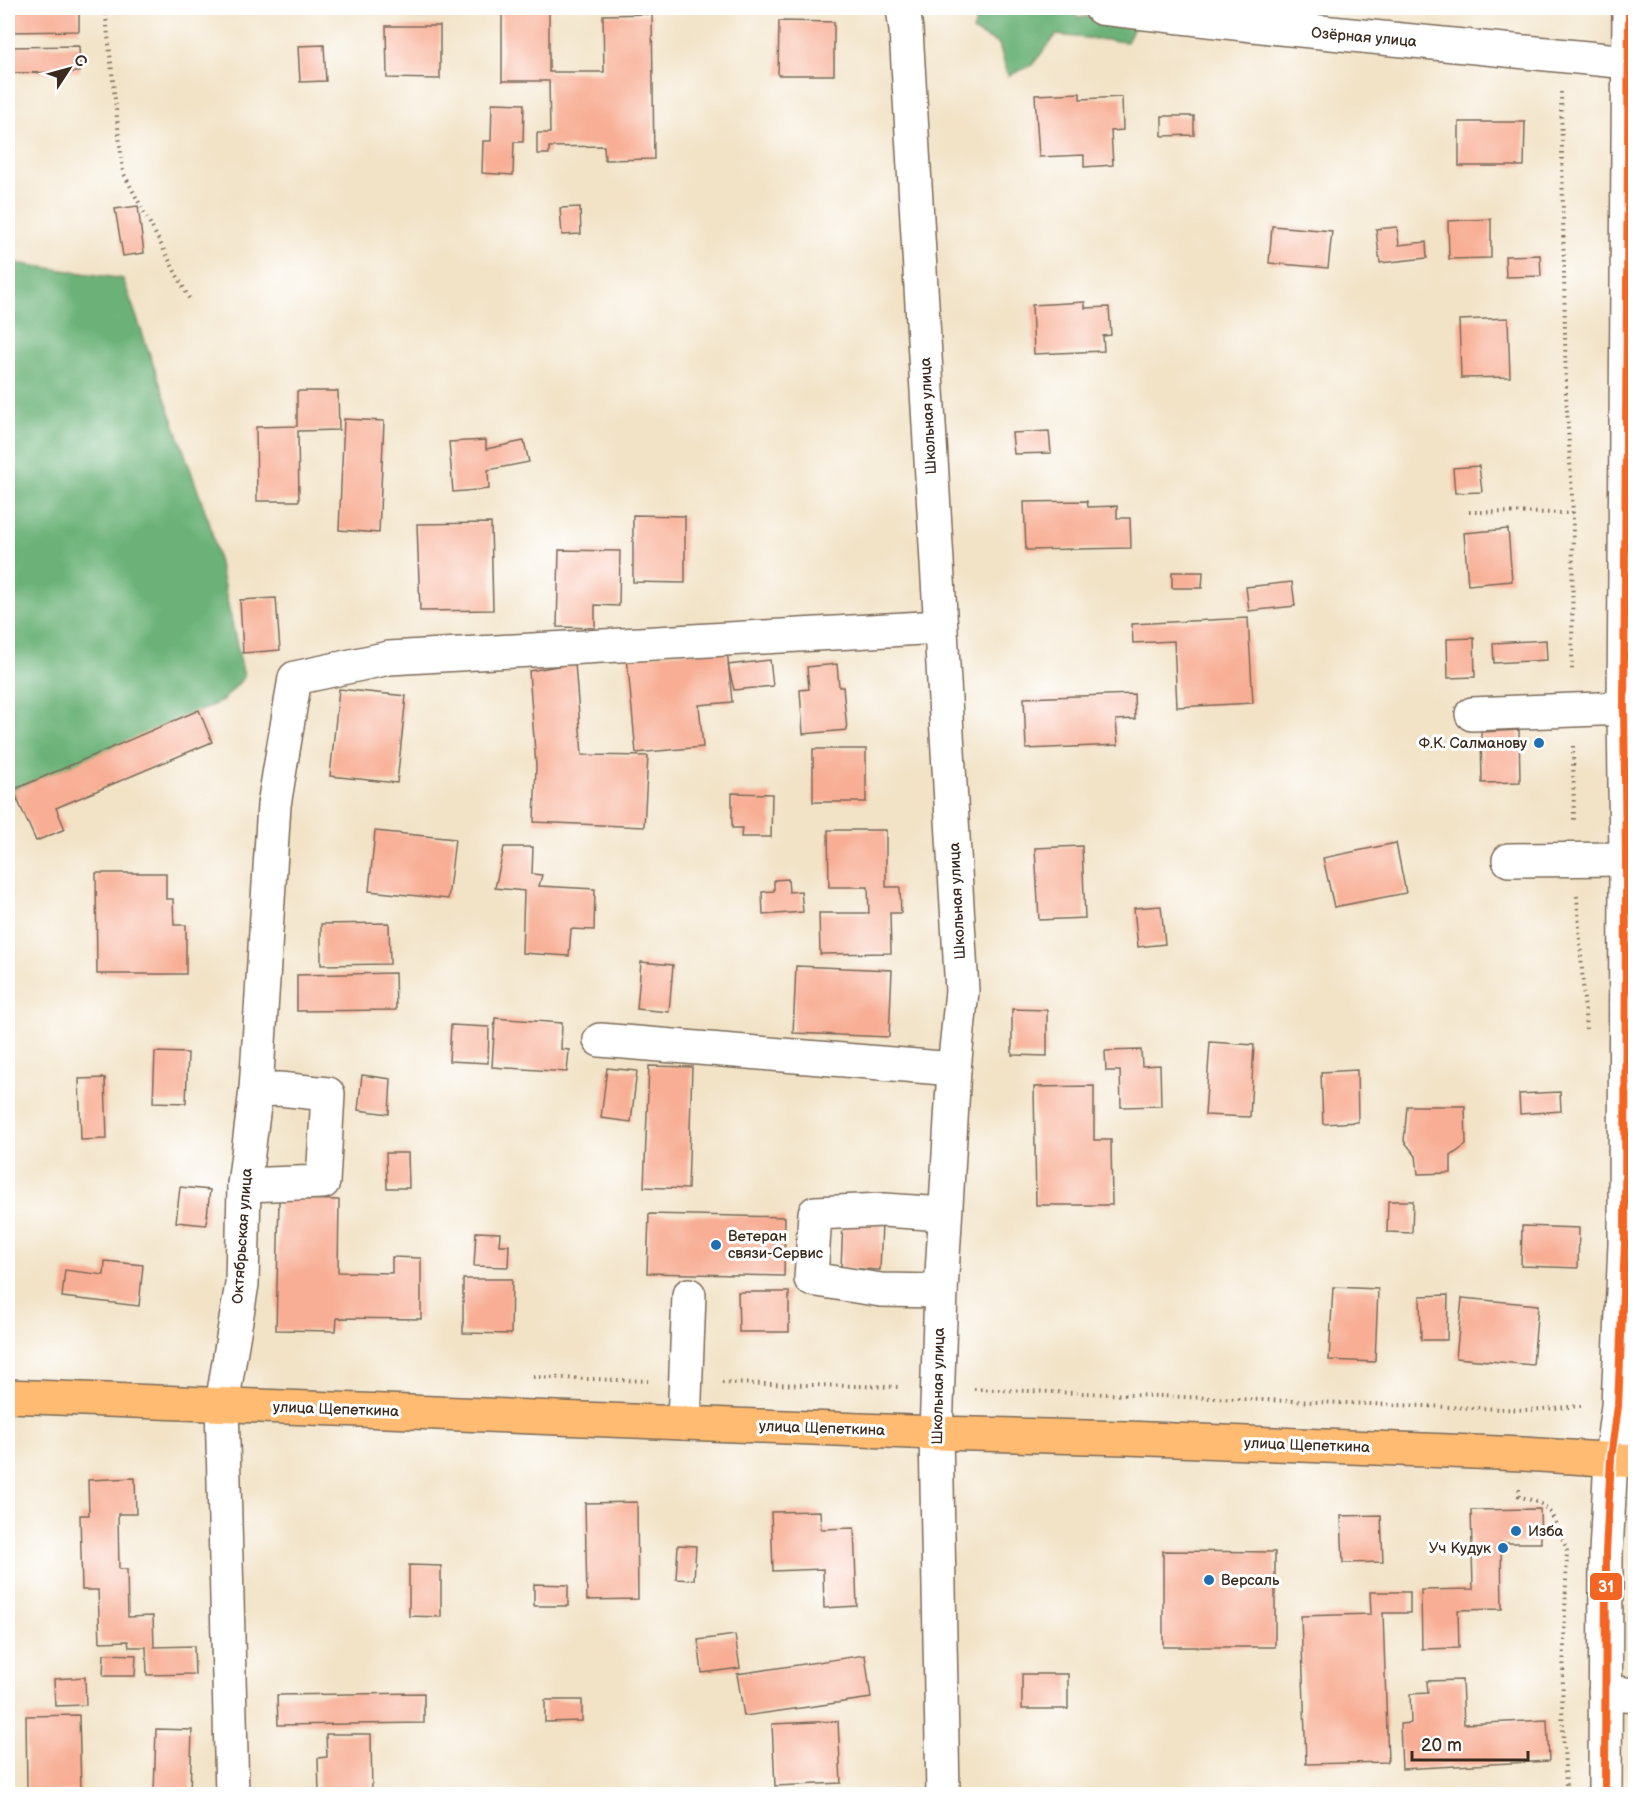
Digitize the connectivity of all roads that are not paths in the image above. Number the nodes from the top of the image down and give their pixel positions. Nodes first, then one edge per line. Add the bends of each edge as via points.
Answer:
1 (903, 8) edge
2 (1115, 8) edge
3 (1631, 19) edge
4 (1628, 62) junction
5 (1631, 270) edge
6 (940, 627) junction
7 (1472, 714) dead end
8 (1628, 729) edge
9 (1626, 859) junction
10 (1509, 860) dead end
11 (600, 1040) dead end
12 (954, 1069) junction
13 (256, 1090) junction
14 (244, 1185) junction
15 (945, 1214) junction
16 (1630, 1244) edge
17 (941, 1291) junction
18 (689, 1295) dead end
19 (8, 1396) edge
20 (222, 1404) junction
21 (684, 1423) junction
22 (936, 1433) junction
23 (1623, 1460) edge
24 (1620, 1693) edge
25 (232, 1794) edge
26 (943, 1794) edge
27 (1605, 1794) edge

1 - 6 street, Школьная улица
2 - 4 street, Озёрная улица
3 - 4 street
4 - 5 street
5 - 8 street
6 - 12 street, Школьная улица via 962,991
6 - 13 street, Октябрьская улица via 389,658 295,678 274,805
7 - 8 street
8 - 9 street
9 - 10 street
9 - 16 street
11 - 12 street
12 - 15 street, Школьная улица
13 - 14 street, Октябрьская улица
13 - 14 street via 328,1094 323,1182
14 - 20 street, Октябрьская улица via 242,1284
15 - 17 street, Школьная улица
15 - 17 street via 883,1210 815,1213 811,1280 881,1290
16 - 23 street via 1618,1406
17 - 22 street, Школьная улица
18 - 21 street
19 - 20 main road, улица Щепеткина
20 - 21 main road, улица Щепеткина
20 - 25 street, Октябрьская улица
21 - 22 main road, улица Щепеткина
22 - 23 main road, улица Щепеткина
22 - 26 street, Школьная улица
23 - 24 street via 1606,1554
24 - 27 street

